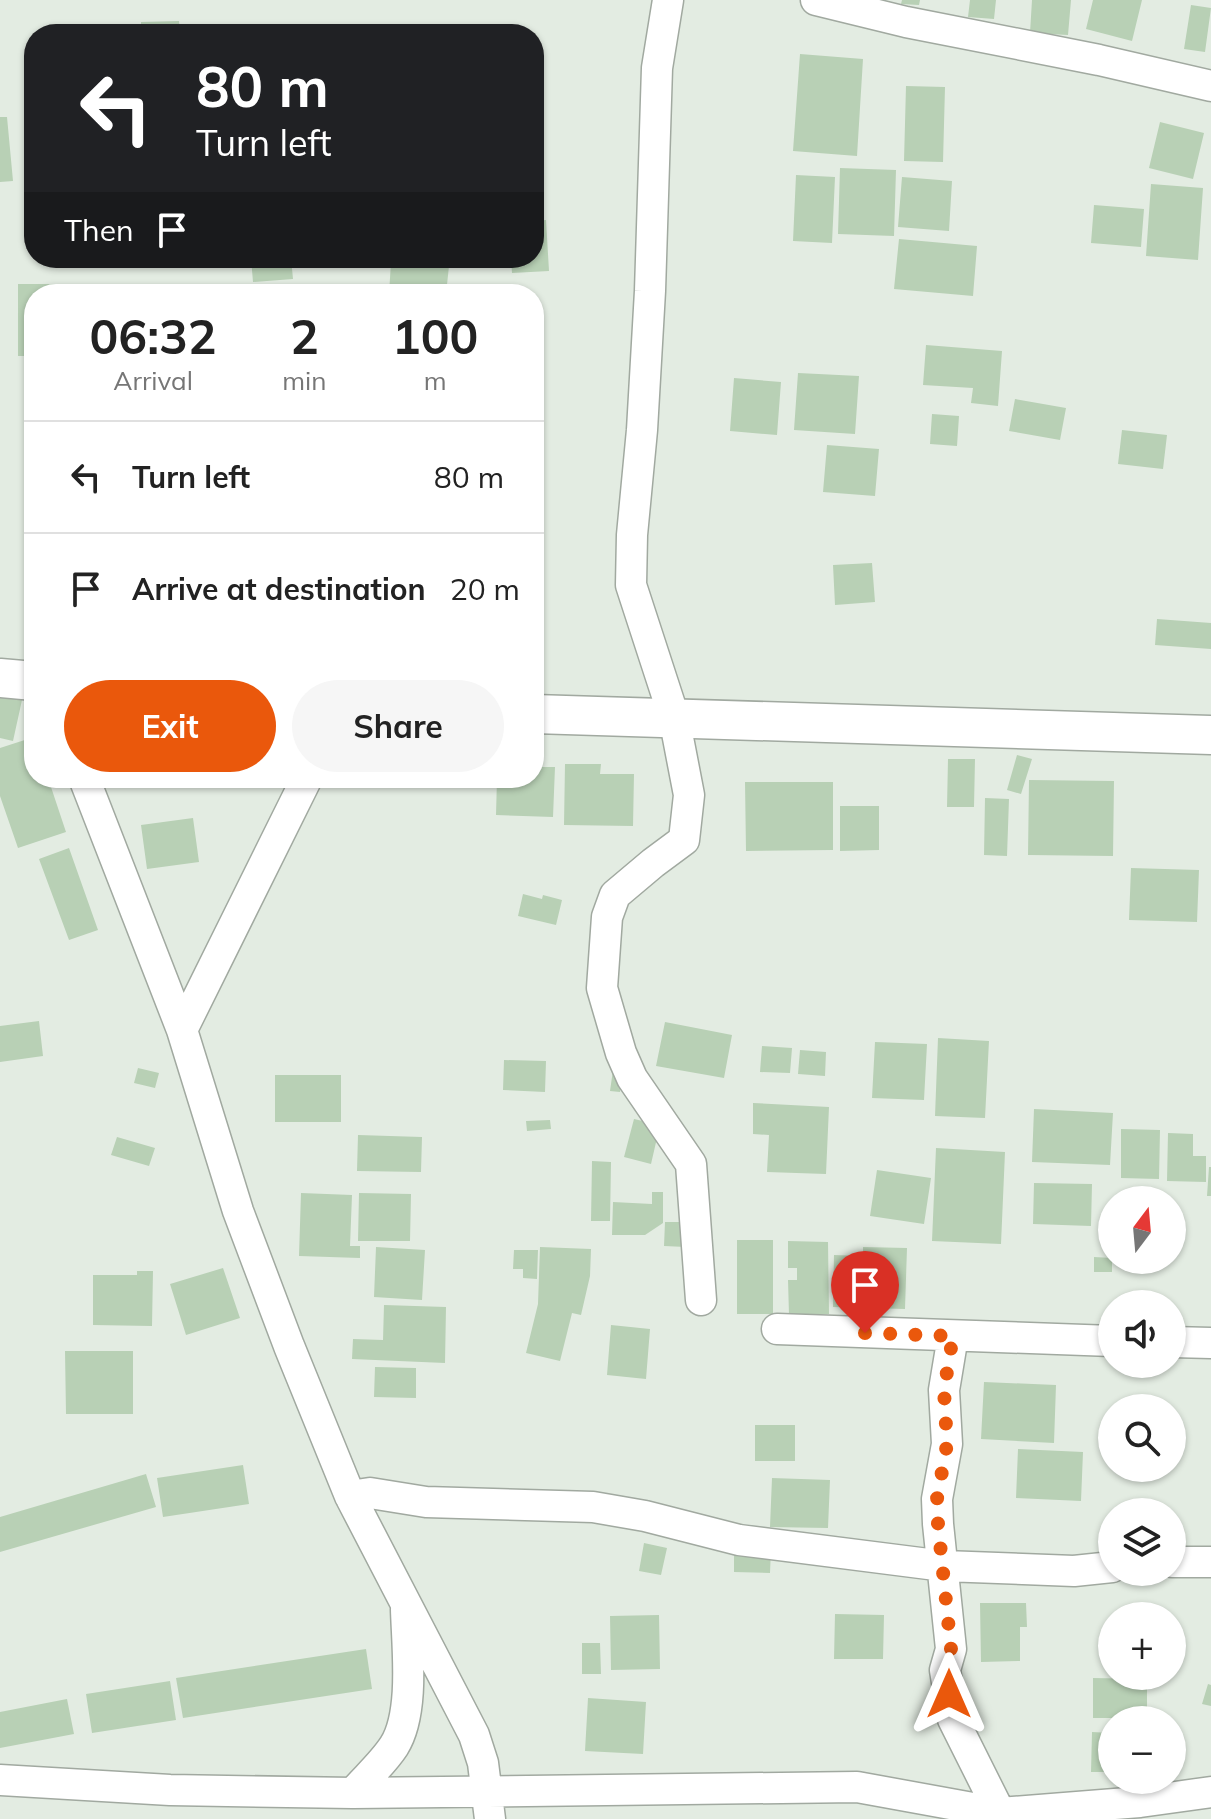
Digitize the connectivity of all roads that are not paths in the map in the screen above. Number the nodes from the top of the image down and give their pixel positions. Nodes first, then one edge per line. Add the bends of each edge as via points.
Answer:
1 (668, 0) edge
2 (816, 0) edge
3 (1211, 86) edge
4 (0, 678) edge
5 (24, 680) edge
6 (544, 714) edge
7 (674, 717) junction
8 (1211, 735) edge
9 (88, 788) edge
10 (302, 788) edge
11 (182, 1030) junction
12 (701, 1300) dead end
13 (777, 1329) dead end
14 (953, 1336) junction
15 (1098, 1341) edge
16 (1186, 1342) edge
17 (1211, 1343) edge
18 (350, 1496) junction
19 (1186, 1562) edge
20 (1211, 1562) edge
21 (944, 1566) junction
22 (1098, 1568) edge
23 (406, 1604) junction
24 (0, 1780) edge
25 (1211, 1792) edge
26 (353, 1793) junction
27 (174, 1805) edge
28 (489, 1806) edge
29 (1000, 1813) junction
30 (1037, 1819) edge

1 - 7 street via 657,68 650,291 631,585
2 - 3 street
4 - 5 main road
6 - 7 main road
7 - 8 main road
7 - 12 street via 689,795 684,840 615,895 607,917 602,988 632,1078 691,1164
9 - 11 street
10 - 11 street
11 - 18 street via 238,1211
13 - 14 street
14 - 15 street
14 - 21 street via 944,1390 947,1444 937,1499
16 - 17 street
18 - 21 street via 593,1507 739,1540
18 - 23 street
19 - 20 street
21 - 22 street
21 - 29 street via 951,1649 945,1670 953,1719
23 - 26 street via 408,1702 403,1726 395,1745
23 - 28 street via 474,1735
24 - 27 street
25 - 29 street
26 - 27 street
26 - 28 street
28 - 29 street via 857,1787
29 - 30 street

